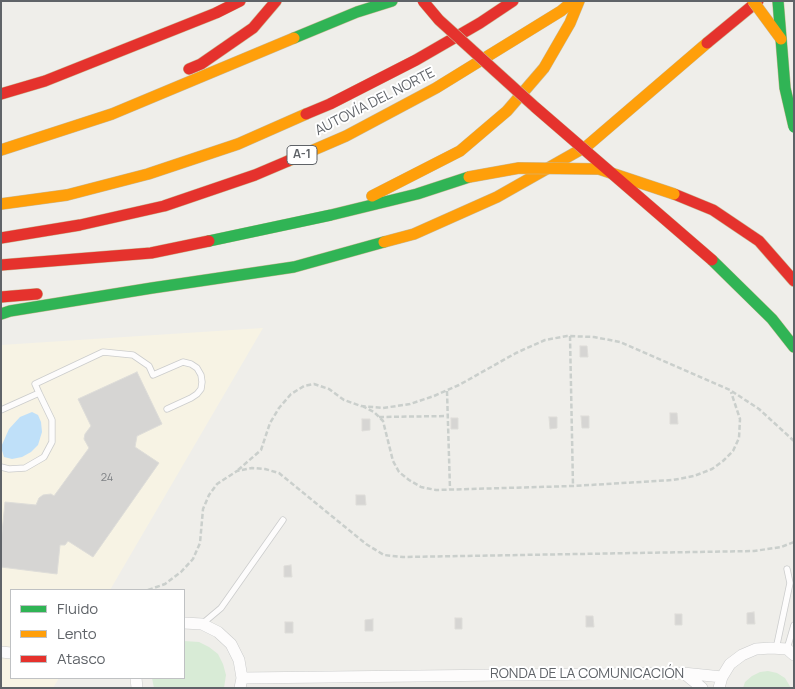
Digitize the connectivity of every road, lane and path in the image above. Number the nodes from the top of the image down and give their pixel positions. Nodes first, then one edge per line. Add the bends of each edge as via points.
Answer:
1 (240, 1) edge
2 (276, 1) edge
3 (392, 1) edge
4 (423, 1) edge
5 (513, 1) edge
6 (573, 1) edge
7 (579, 1) edge
8 (753, 1) edge
9 (758, 1) edge
10 (778, 1) edge
11 (794, 56) edge
12 (1, 94) edge
13 (794, 127) edge
14 (15, 146) junction
15 (1, 150) edge
16 (1, 204) edge
17 (331, 214) junction
18 (1, 238) edge
19 (1, 265) edge
20 (794, 281) edge
21 (152, 288) junction
22 (1, 296) edge
23 (1, 314) edge
24 (570, 336) junction
25 (794, 347) edge
26 (730, 390) junction
27 (447, 391) junction
28 (39, 393) junction
29 (361, 406) junction
30 (166, 409) dead end
31 (1, 410) edge
32 (448, 416) junction
33 (379, 417) junction
34 (794, 441) edge
35 (1, 467) edge
36 (237, 471) junction
37 (573, 486) junction
38 (450, 489) junction
39 (283, 520) dead end
40 (794, 542) edge
41 (787, 569) dead end
42 (151, 589) edge
43 (185, 623) edge
44 (202, 624) junction
45 (794, 625) edge
46 (785, 651) edge
47 (683, 673) junction
48 (720, 682) edge
49 (241, 683) edge
50 (702, 688) edge

1 - 12 highway via 45,81
2 - 14 highway via 253,28 201,64
3 - 14 highway via 357,12 112,114
4 - 25 highway, bridge via 439,20 528,100 712,260 772,319
5 - 16 highway, AUTOVÍA DEL NORTE via 480,24 416,60 330,104 238,144 148,174 76,193
6 - 18 highway, AUTOVÍA DEL NORTE / A-1 via 436,88 346,136 255,175 164,206
7 - 17 highway via 544,68 508,111 460,151
8 - 11 highway, bridge
9 - 21 highway via 587,146 497,197 414,234 294,267
10 - 13 highway, bridge via 785,88
14 - 15 highway
17 - 19 highway via 151,253
17 - 20 highway, bridge via 417,194 469,177 519,168 599,169 713,210 759,241
21 - 22 highway
21 - 23 highway
24 - 26 path via 620,342
24 - 27 path via 545,340 516,352
24 - 37 path
26 - 34 path via 759,409
26 - 37 path via 740,419 739,438 728,456 712,469 673,480
27 - 29 path via 410,404 383,408
27 - 32 path
28 - 30 lane via 35,384 103,352 133,355 149,366 153,375 183,362 197,368 201,375 201,388 191,398
28 - 31 lane
28 - 35 lane via 52,420 52,442 44,457 25,468
29 - 33 path
29 - 36 path via 344,400 330,389 314,384 304,386 291,394 279,408 261,450
32 - 33 path
32 - 38 path
33 - 38 path via 399,472 421,487
36 - 40 path via 252,468 279,474 366,544 394,556 754,551
36 - 42 path via 217,484 209,495 203,510 200,543 192,559 165,584
37 - 38 path
39 - 44 lane via 221,608
41 - 46 lane via 790,583
43 - 44 street, RONDA DE LA COMUNICACIÓN
44 - 49 street, RONDA DE LA COMUNICACIÓN via 231,644 239,660
45 - 46 lane
46 - 48 street, RONDA DE LA COMUNICACIÓN via 756,649 742,655 730,664
47 - 48 street, RONDA DE LA COMUNICACIÓN
47 - 49 street, RONDA DE LA COMUNICACIÓN
47 - 50 street

